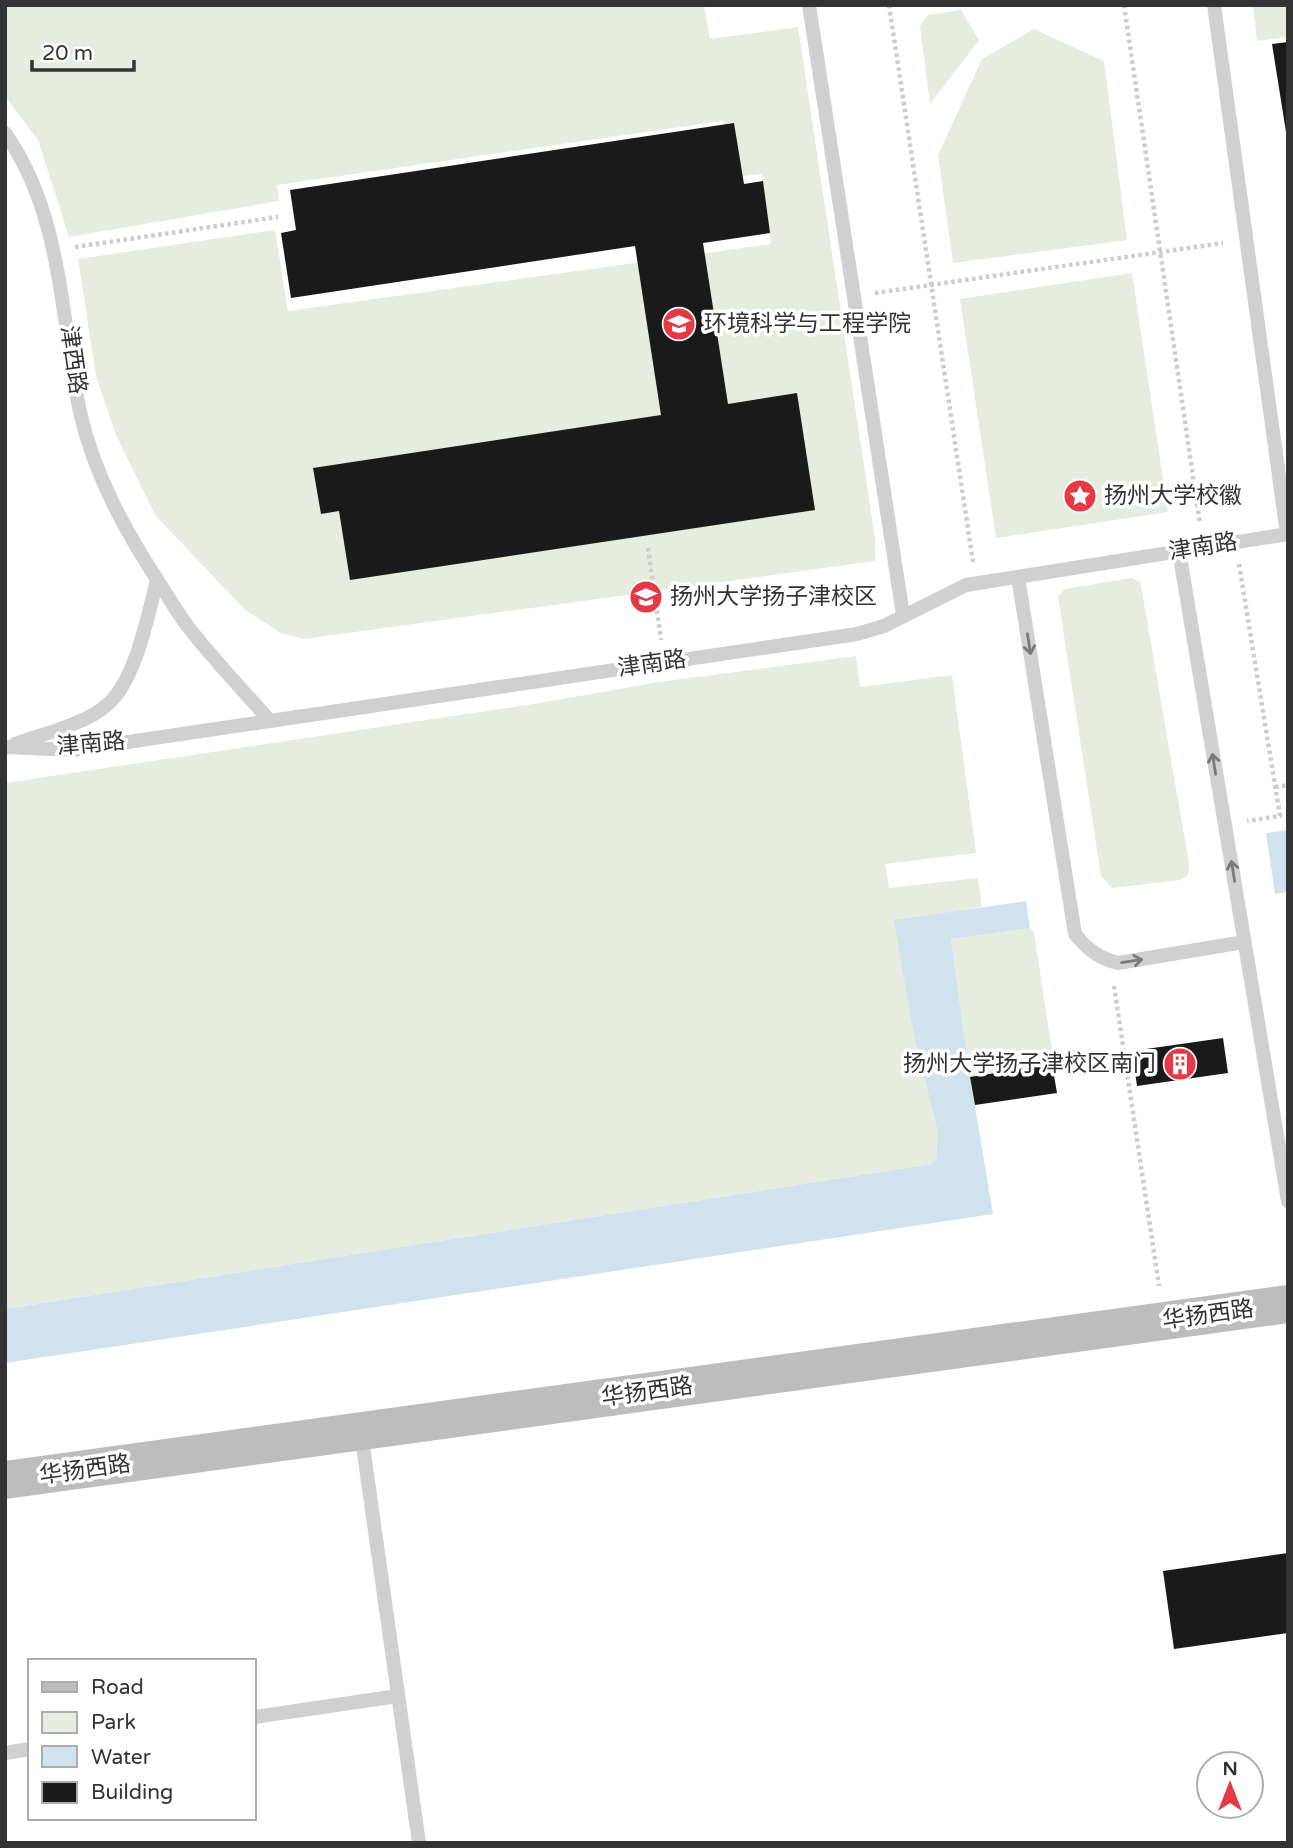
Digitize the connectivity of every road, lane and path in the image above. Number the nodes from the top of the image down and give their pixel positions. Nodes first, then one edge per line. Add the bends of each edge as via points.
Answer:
1 (809, 5) edge
2 (889, 5) edge
3 (1124, 5) edge
4 (1214, 5) edge
5 (5, 133) edge
6 (278, 217) dead end
7 (1246, 239) junction
8 (53, 250) junction
9 (1160, 252) junction
10 (931, 285) junction
11 (854, 296) junction
12 (1287, 534) edge
13 (1235, 542) junction
14 (1204, 547) junction
15 (648, 548) dead end
16 (1179, 551) junction
17 (1018, 577) junction
18 (157, 580) junction
19 (976, 583) junction
20 (903, 615) junction
21 (664, 662) junction
22 (269, 720) junction
23 (6, 747) edge
24 (1288, 785) edge
25 (1275, 787) junction
26 (1225, 828) junction
27 (1244, 942) junction
28 (1111, 961) junction
29 (1288, 1201) edge
30 (1288, 1304) edge
31 (1164, 1321) junction
32 (361, 1432) junction
33 (5, 1480) edge
34 (398, 1696) junction
35 (256, 1717) edge
36 (28, 1749) edge
37 (5, 1753) edge
38 (419, 1843) edge

1 - 11 lane
2 - 10 path
3 - 9 path
4 - 7 lane
5 - 8 lane, 津西路 via 36,192
6 - 8 path
7 - 9 path
7 - 12 lane
8 - 18 lane, 津西路 via 80,412 99,472 127,534
9 - 10 path
9 - 14 path
10 - 11 path
10 - 19 path
11 - 20 lane
12 - 13 lane, 津南路
13 - 14 lane, 津南路
13 - 25 path
14 - 16 lane, 津南路
15 - 21 path
16 - 17 lane, 津南路
26 -> 16 lane
17 - 19 lane, 津南路
17 -> 28 lane via 1075,934 1088,950
18 - 22 lane, 津西路 via 188,626
18 - 23 lane via 139,647 109,704 87,718
19 - 20 lane, 津南路
20 - 21 lane, 津南路 via 858,634
21 - 22 lane, 津南路
22 - 23 lane, 津南路 via 74,750
24 - 25 path
25 - 26 path via 1280,816
27 -> 26 lane
28 -> 27 lane
27 - 29 lane
28 - 31 path
30 - 31 main road, 华扬西路
31 - 32 main road, 华扬西路
32 - 33 main road, 华扬西路
32 - 34 lane
34 - 35 lane
34 - 38 lane
36 - 37 lane

